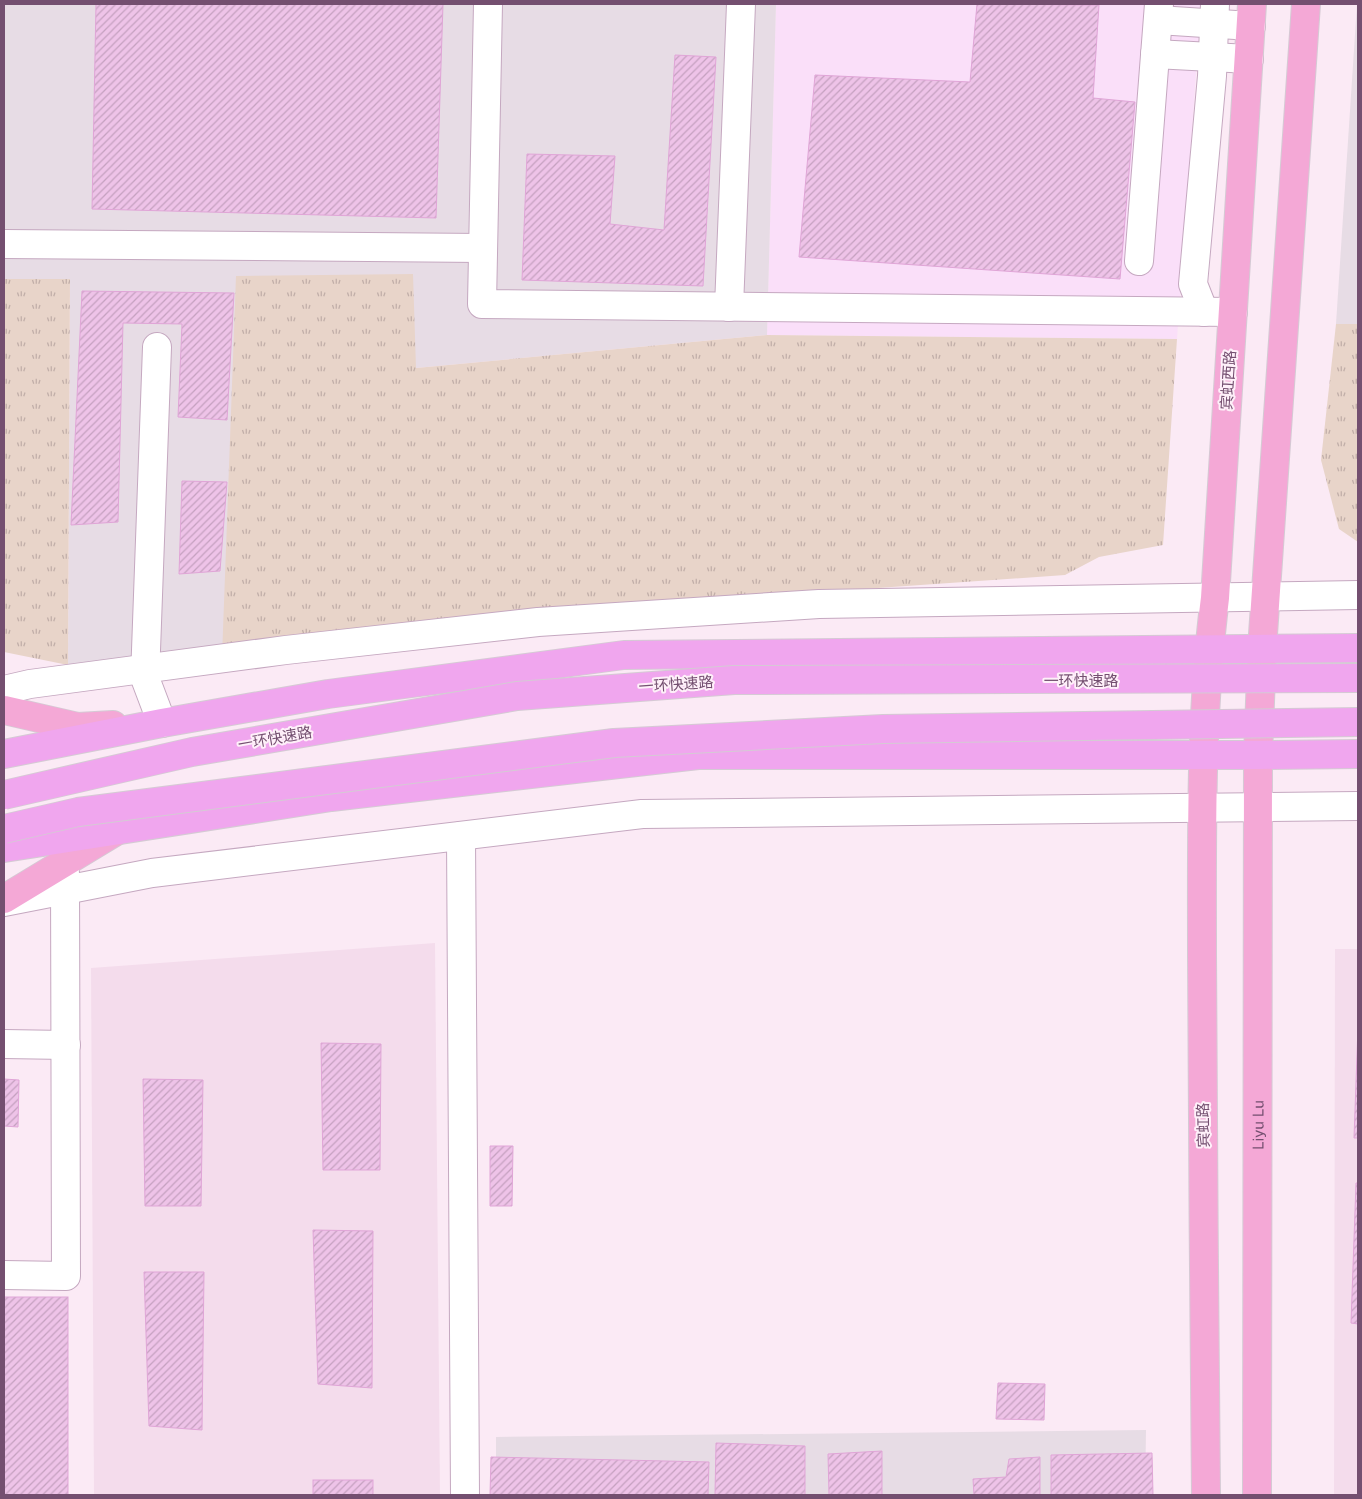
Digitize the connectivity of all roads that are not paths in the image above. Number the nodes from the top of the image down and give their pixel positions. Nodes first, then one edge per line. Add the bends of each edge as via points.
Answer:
1 (488, 4) edge
2 (741, 4) edge
3 (1306, 4) edge
4 (1159, 12) edge
5 (1215, 14) edge
6 (1252, 15) edge
7 (1156, 54) junction
8 (1213, 56) junction
9 (1249, 59) junction
10 (4, 244) edge
11 (482, 248) junction
12 (1139, 261) dead end
13 (729, 308) junction
14 (1204, 312) junction
15 (1233, 312) junction
16 (157, 347) dead end
17 (1358, 595) edge
18 (1266, 597) junction
19 (1215, 598) junction
20 (1358, 648) edge
21 (1208, 649) junction
22 (1262, 649) junction
23 (146, 668) junction
24 (1358, 678) edge
25 (4, 690) edge
26 (4, 710) edge
27 (1358, 722) edge
28 (162, 723) junction
29 (4, 754) edge
30 (1358, 754) edge
31 (1202, 755) junction
32 (1258, 755) junction
33 (4, 795) edge
34 (1358, 806) edge
35 (1258, 807) junction
36 (1202, 808) junction
37 (4, 829) edge
38 (119, 830) junction
39 (461, 836) junction
40 (4, 848) edge
41 (66, 862) junction
42 (65, 890) junction
43 (4, 900) edge
44 (4, 1044) edge
45 (66, 1045) junction
46 (4, 1275) edge
47 (466, 1495) edge
48 (1206, 1495) edge
49 (1257, 1495) edge

1 - 11 street
2 - 13 street
3 - 18 main road
4 - 5 street
4 - 7 street
5 - 6 street
5 - 8 street
6 - 9 main road, 宾虹西路
7 - 8 street
7 - 12 street
8 - 9 street
8 - 14 street via 1193,284
9 - 15 main road, 宾虹西路
10 - 11 street
11 - 13 street via 482,304
13 - 14 street
14 - 15 street
15 - 19 main road, 宾虹西路
16 - 23 street
17 - 18 street
18 - 19 street
18 - 22 main road
19 - 21 main road, 宾虹西路
19 - 23 street via 819,604 568,620
20 - 22 highway
21 - 22 highway
21 - 28 highway via 624,655 328,694
21 - 31 main road, 宾虹西路
22 - 32 main road
23 - 25 street
23 - 28 street via 145,678
24 - 33 highway, 一环快速路, bridge via 734,680 517,696 192,752
26 - 28 main road via 78,727
27 - 37 highway, bridge via 883,730 614,743 78,812
28 - 29 highway
30 - 32 highway
31 - 32 highway
31 - 36 main road, 宾虹路
31 - 38 highway via 698,755 331,797
32 - 35 main road, Liyu Lu
34 - 35 street
35 - 36 street
35 - 49 main road, Liyu Lu
36 - 39 street via 642,814
36 - 48 main road, 宾虹路
38 - 40 highway
38 - 41 main road
39 - 42 street via 152,873
39 - 47 street
41 - 42 street
41 - 43 main road
42 - 43 street
42 - 45 street
44 - 45 street
45 - 46 street via 66,1276

